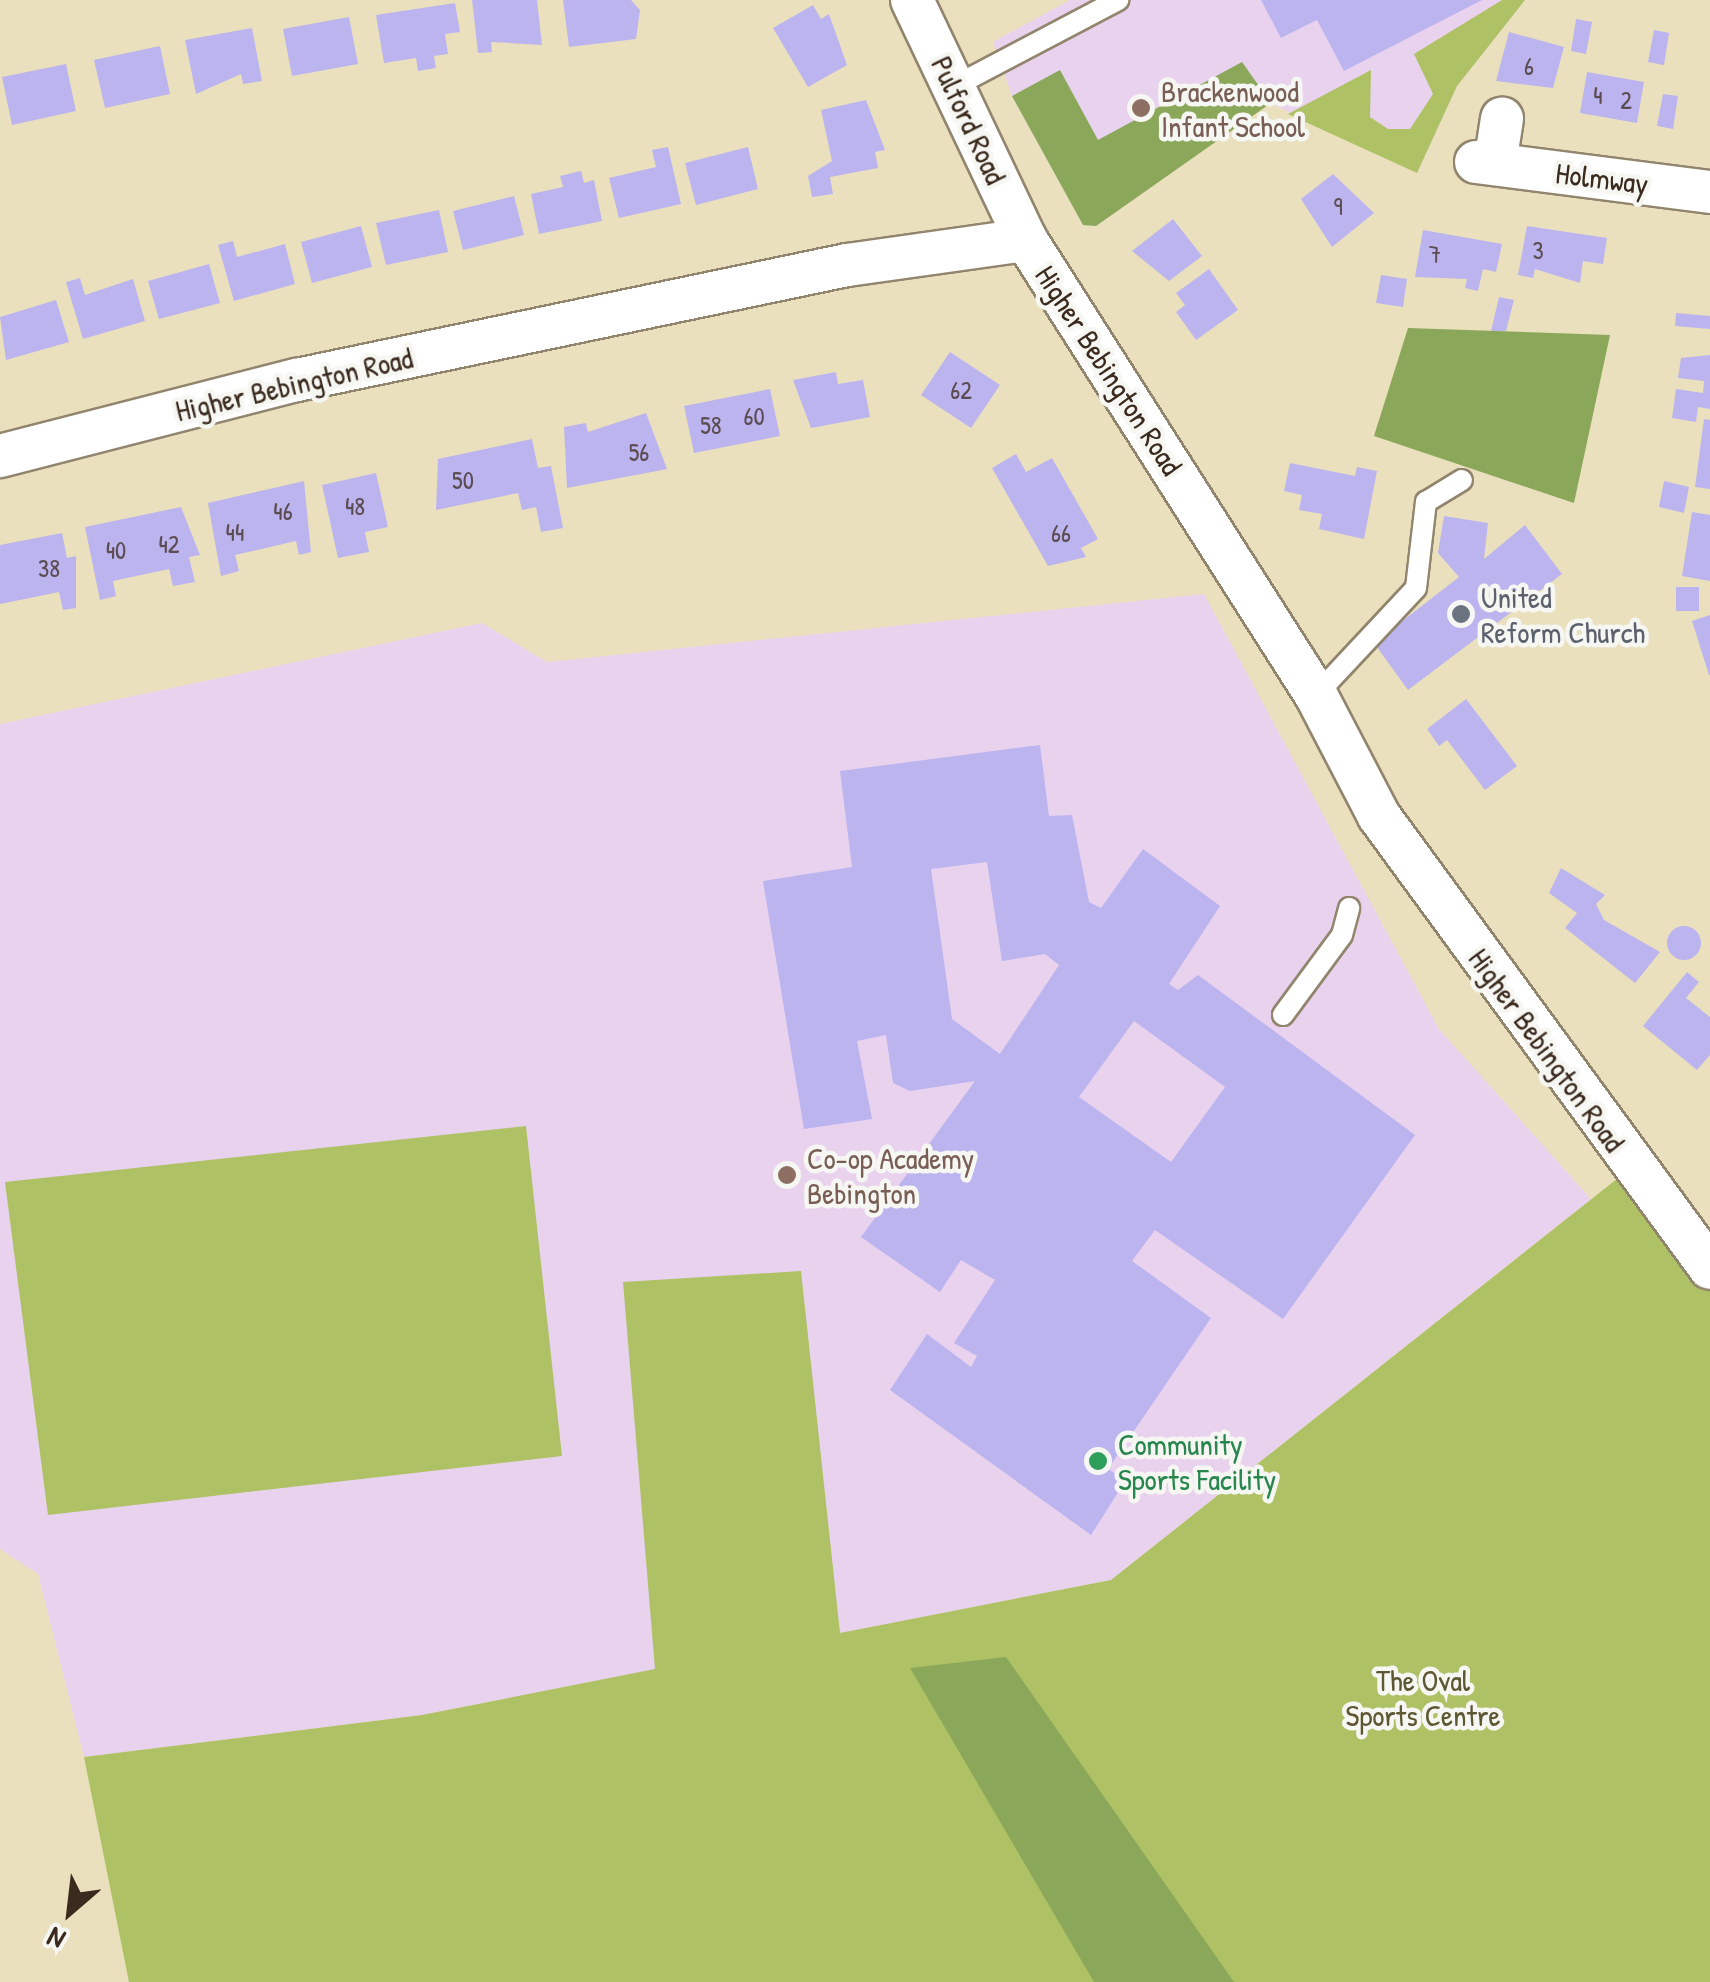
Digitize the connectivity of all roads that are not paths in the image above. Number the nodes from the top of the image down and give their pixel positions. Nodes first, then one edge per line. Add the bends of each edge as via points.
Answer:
1 (912, 0) edge
2 (1118, 0) edge
3 (953, 87) junction
4 (1502, 118) dead end
5 (1710, 192) edge
6 (1026, 240) junction
7 (0, 456) edge
8 (1462, 480) dead end
9 (1316, 696) junction
10 (1349, 908) dead end
11 (1282, 1016) dead end
12 (1710, 1268) edge

1 - 3 street, Pulford Road
2 - 3 lane
3 - 6 street, Pulford Road
4 - 5 street, Holmway via 1485,163
6 - 7 street, Higher Bebington Road via 848,265 297,380
6 - 9 street, Higher Bebington Road
8 - 9 lane via 1426,502 1416,588
9 - 12 street, Higher Bebington Road via 1379,816
10 - 11 lane via 1342,936

